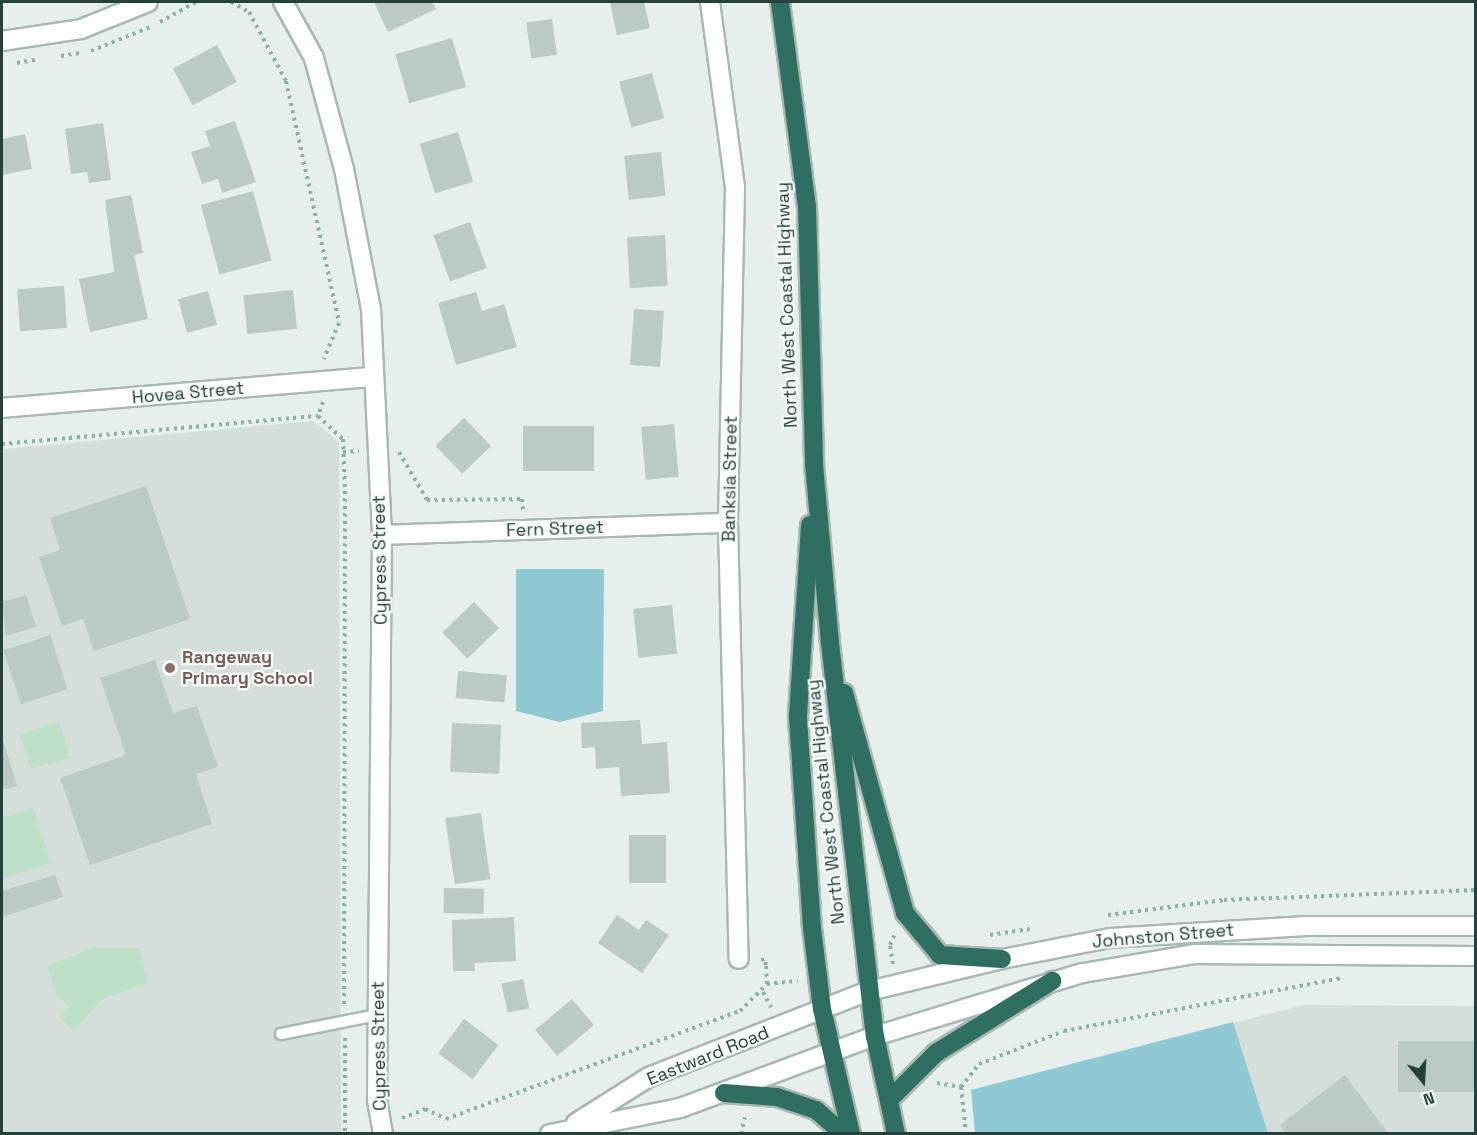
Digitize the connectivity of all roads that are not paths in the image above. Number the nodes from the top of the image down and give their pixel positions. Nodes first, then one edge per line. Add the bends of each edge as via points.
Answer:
1 (148, 2) edge
2 (283, 2) edge
3 (710, 2) edge
4 (780, 2) edge
5 (2, 41) edge
6 (374, 377) junction
7 (2, 408) edge
8 (814, 464) junction
9 (728, 523) junction
10 (382, 535) junction
11 (830, 642) junction
12 (1476, 926) edge
13 (1476, 956) edge
14 (739, 959) dead end
15 (1002, 959) junction
16 (1052, 981) junction
17 (869, 991) junction
18 (822, 1009) junction
19 (378, 1015) junction
20 (280, 1034) dead end
21 (875, 1036) junction
22 (832, 1053) junction
23 (724, 1093) junction
24 (889, 1100) junction
25 (559, 1131) edge
26 (383, 1134) edge
27 (844, 1134) edge
28 (851, 1134) edge
29 (896, 1134) edge

1 - 5 street via 81,29
2 - 6 street, Cypress Street via 314,58 344,169 371,309
3 - 9 street, Banksia Street via 735,187
4 - 8 highway, North West Coastal Highway via 807,207
6 - 7 street, Hovea Street
6 - 10 street, Cypress Street
8 - 11 highway, North West Coastal Highway
8 - 18 highway, North West Coastal Highway via 798,718
9 - 10 street, Fern Street
9 - 14 street, Banksia Street
10 - 19 street, Cypress Street
11 - 15 highway via 905,913 940,955
11 - 17 highway, North West Coastal Highway
12 - 15 street, Johnston Street via 1306,926 1110,938
13 - 16 street, Johnston Street via 1195,954
15 - 17 street, Johnston Street
16 - 21 street, Johnston Street
16 - 24 highway via 936,1053
17 - 18 street, Johnston Street
17 - 21 highway, North West Coastal Highway
18 - 22 highway, North West Coastal Highway
18 - 25 street, Eastward Road via 649,1077
19 - 20 lane
19 - 26 street, Cypress Street via 377,1100
21 - 22 street, Johnston Street
21 - 24 highway, North West Coastal Highway
22 - 23 street, Eastward Road
22 - 28 highway, North West Coastal Highway
23 - 25 street, Eastward Road via 680,1108
23 - 27 highway via 777,1097 816,1110
24 - 29 highway, North West Coastal Highway

